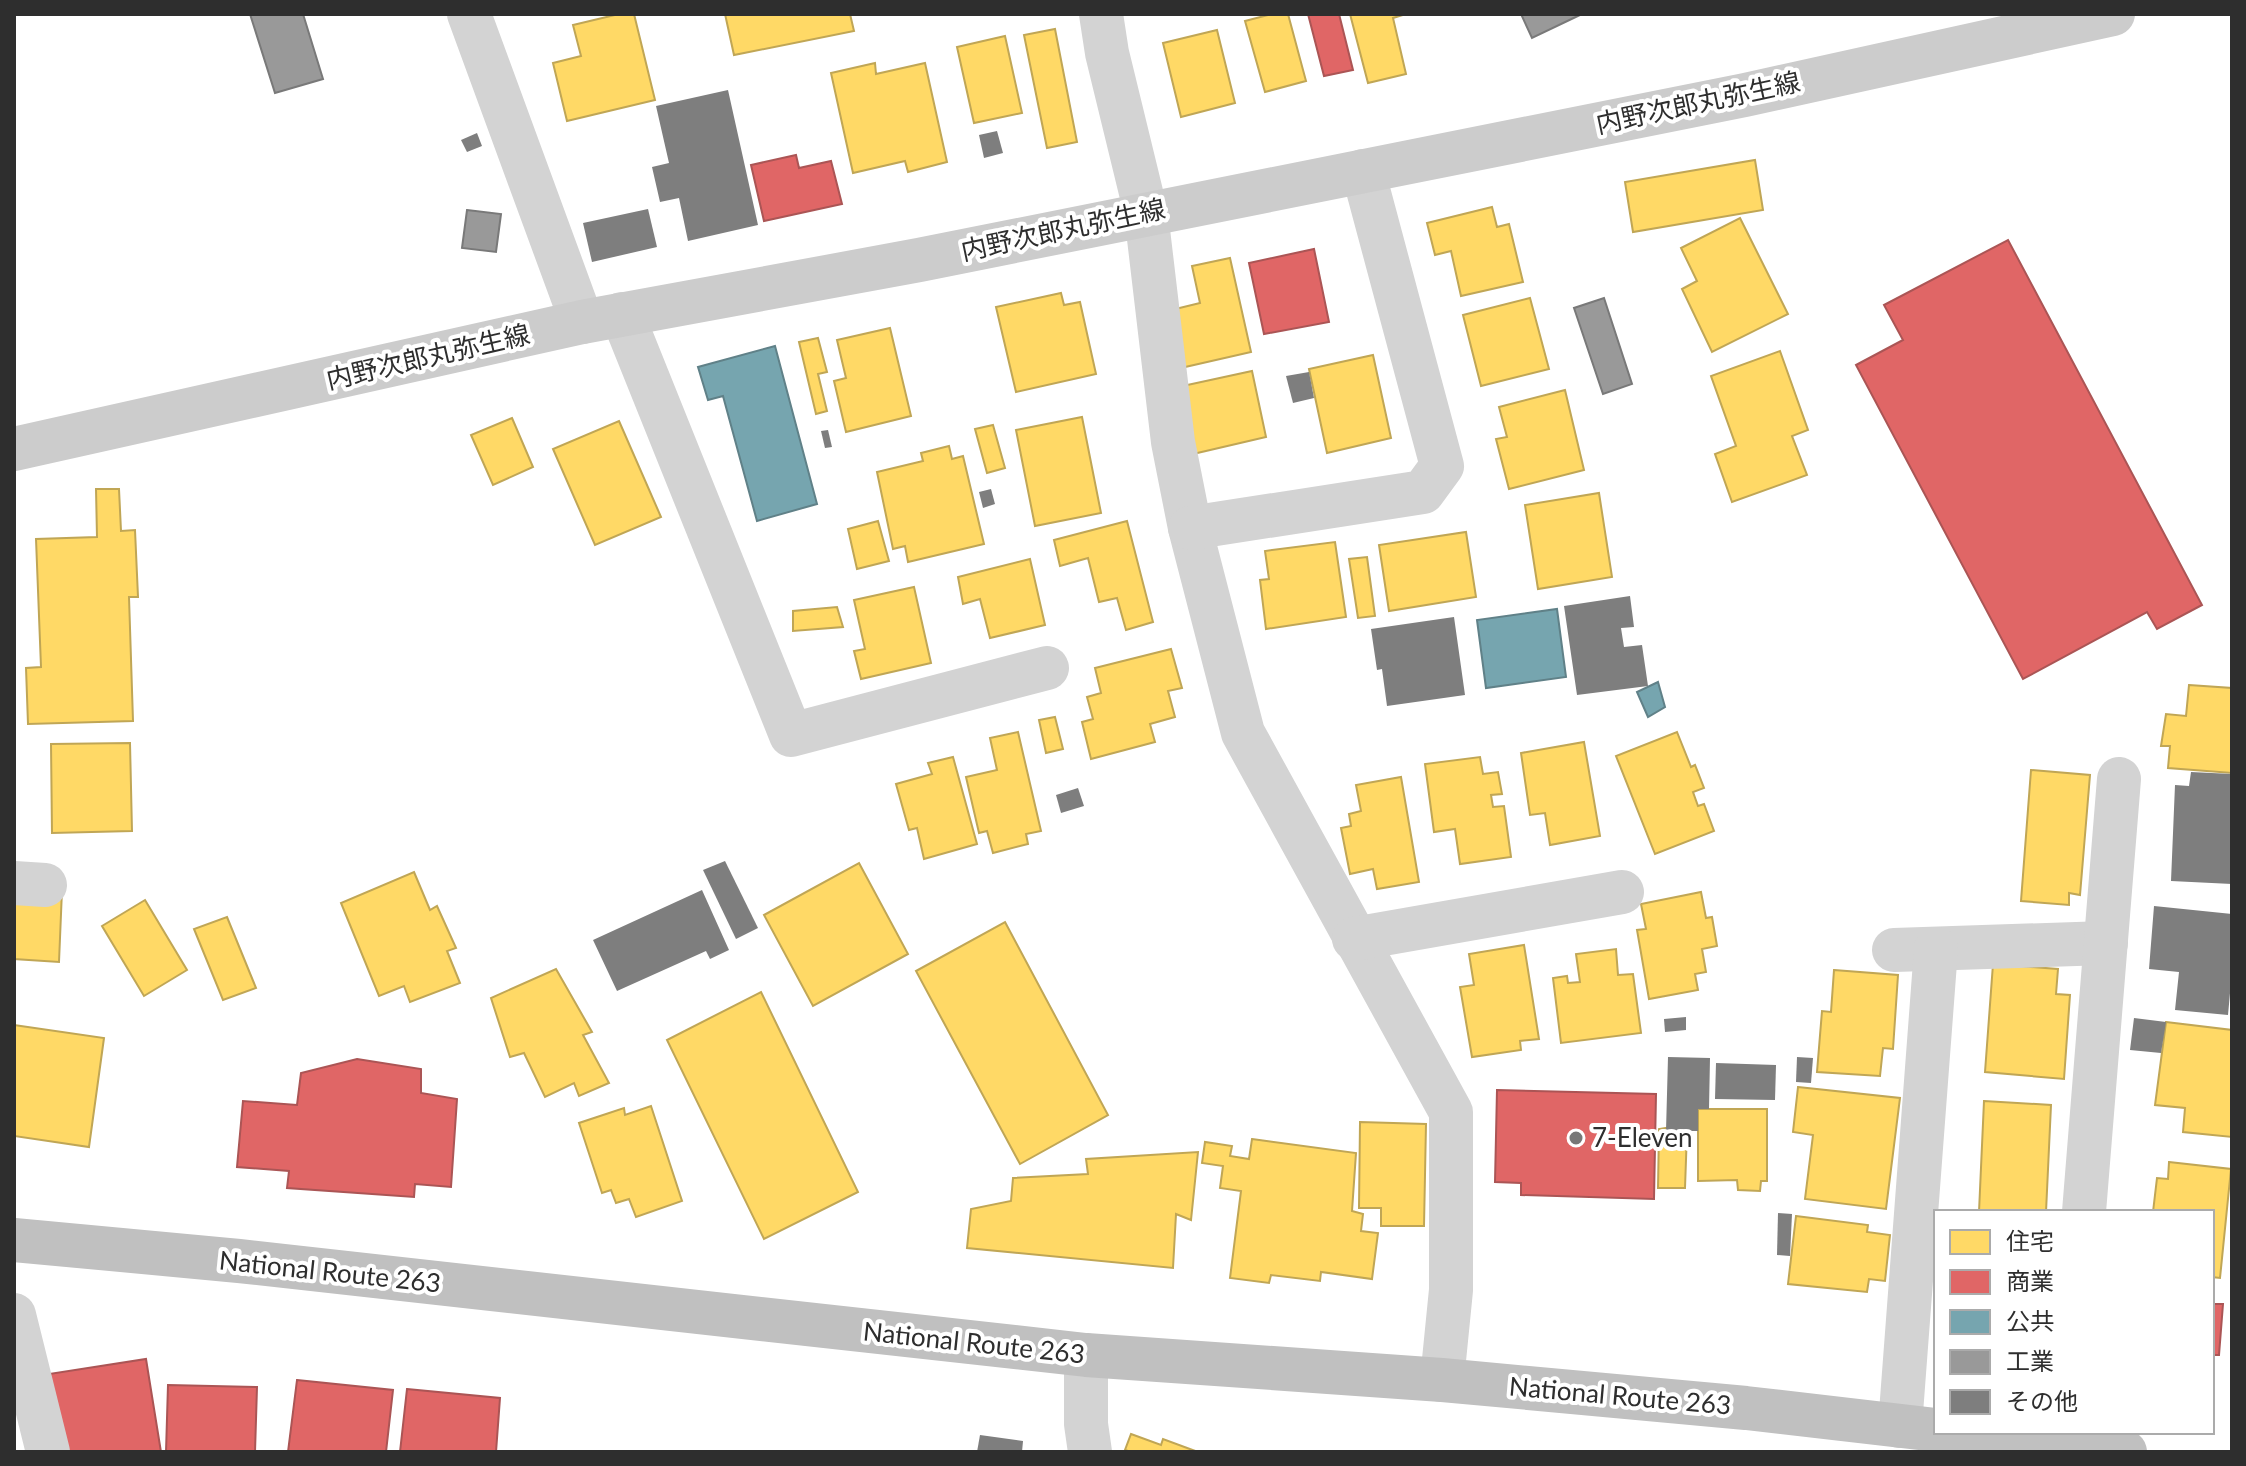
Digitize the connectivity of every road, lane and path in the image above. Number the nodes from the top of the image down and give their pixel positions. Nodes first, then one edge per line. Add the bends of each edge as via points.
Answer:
1 (1101, 14) edge
2 (2113, 14) edge
3 (473, 15) edge
4 (1363, 171) junction
5 (1146, 213) junction
6 (602, 318) junction
7 (14, 449) edge
8 (1190, 528) junction
9 (1047, 668) dead end
10 (2119, 779) dead end
11 (1622, 892) dead end
12 (1354, 939) junction
13 (2106, 943) junction
14 (2084, 1210) edge
15 (14, 1240) edge
16 (14, 1315) edge
17 (1086, 1355) junction
18 (1442, 1380) junction
19 (1918, 1428) edge
20 (1991, 1434) edge
21 (2066, 1438) edge
22 (48, 1452) edge
23 (1090, 1452) edge
24 (2125, 1452) edge

1 - 5 street
2 - 4 main road, 内野次郎丸弥生線
3 - 6 street
4 - 5 main road, 内野次郎丸弥生線
4 - 8 street via 1442,466 1423,492
5 - 6 main road, 内野次郎丸弥生線
5 - 8 street via 1173,442
6 - 7 main road, 内野次郎丸弥生線
6 - 9 street via 791,735
8 - 12 street via 1243,733
10 - 13 street
11 - 12 street
12 - 18 street via 1451,1112 1451,1290
13 - 14 street
13 - 19 street via 1915,949
15 - 17 highway, National Route 263
16 - 22 street
17 - 18 highway, National Route 263
17 - 23 street
18 - 19 highway, National Route 263
20 - 21 highway
21 - 24 highway

